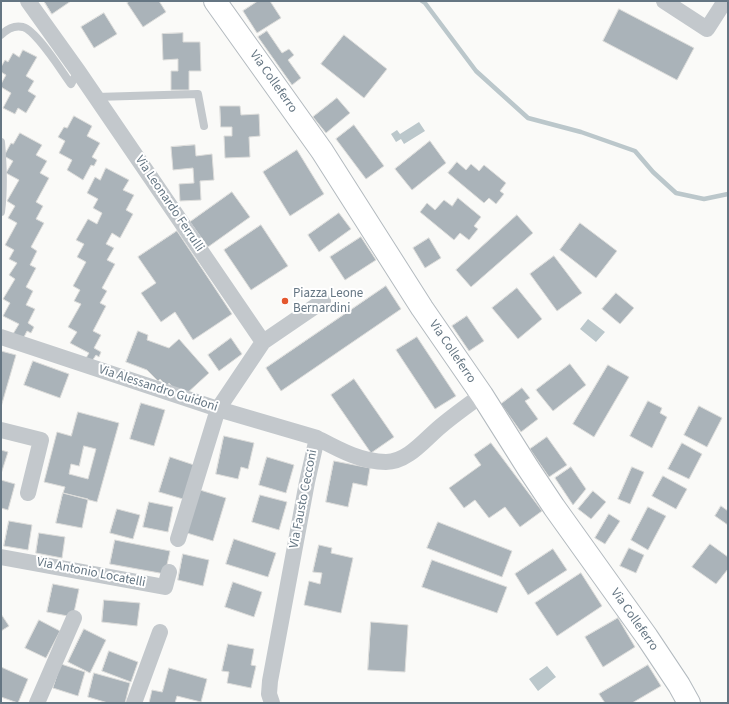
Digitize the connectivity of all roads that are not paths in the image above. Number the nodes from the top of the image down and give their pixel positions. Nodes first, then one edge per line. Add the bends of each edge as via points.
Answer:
1 (28, 1) edge
2 (216, 1) edge
3 (664, 1) edge
4 (725, 1) edge
5 (1, 35) edge
6 (78, 71) junction
7 (96, 97) junction
8 (204, 126) dead end
9 (1, 142) edge
10 (1, 212) edge
11 (323, 301) dead end
12 (1, 336) edge
13 (263, 342) junction
14 (482, 395) junction
15 (218, 409) junction
16 (1, 430) edge
17 (317, 438) junction
18 (28, 493) dead end
19 (178, 539) dead end
20 (1, 557) edge
21 (169, 572) dead end
22 (74, 618) dead end
23 (160, 632) dead end
24 (37, 703) edge
25 (134, 703) edge
26 (272, 703) edge
27 (689, 703) edge

1 - 6 street, Via Leonardo Ferrulli
2 - 14 street, Via Colleferro via 322,151 422,308
3 - 4 street via 707,29
5 - 6 lane via 5,30 24,27 38,39 71,84
6 - 7 street, Via Leonardo Ferrulli
7 - 8 lane via 198,94
7 - 13 street, Via Leonardo Ferrulli
9 - 10 lane
11 - 13 street
12 - 15 street, Via Alessandro Guidoni
13 - 15 street
14 - 17 street, Via Fausto Cecconi via 439,427 419,447 392,462 364,459
14 - 27 street, Via Colleferro via 541,488 647,637
15 - 17 street, Via Alessandro Guidoni
15 - 19 street
16 - 18 street via 41,440
17 - 26 street, Via Fausto Cecconi via 270,681
20 - 21 street, Via Antonio Locatelli via 165,587
22 - 24 street
23 - 25 street

